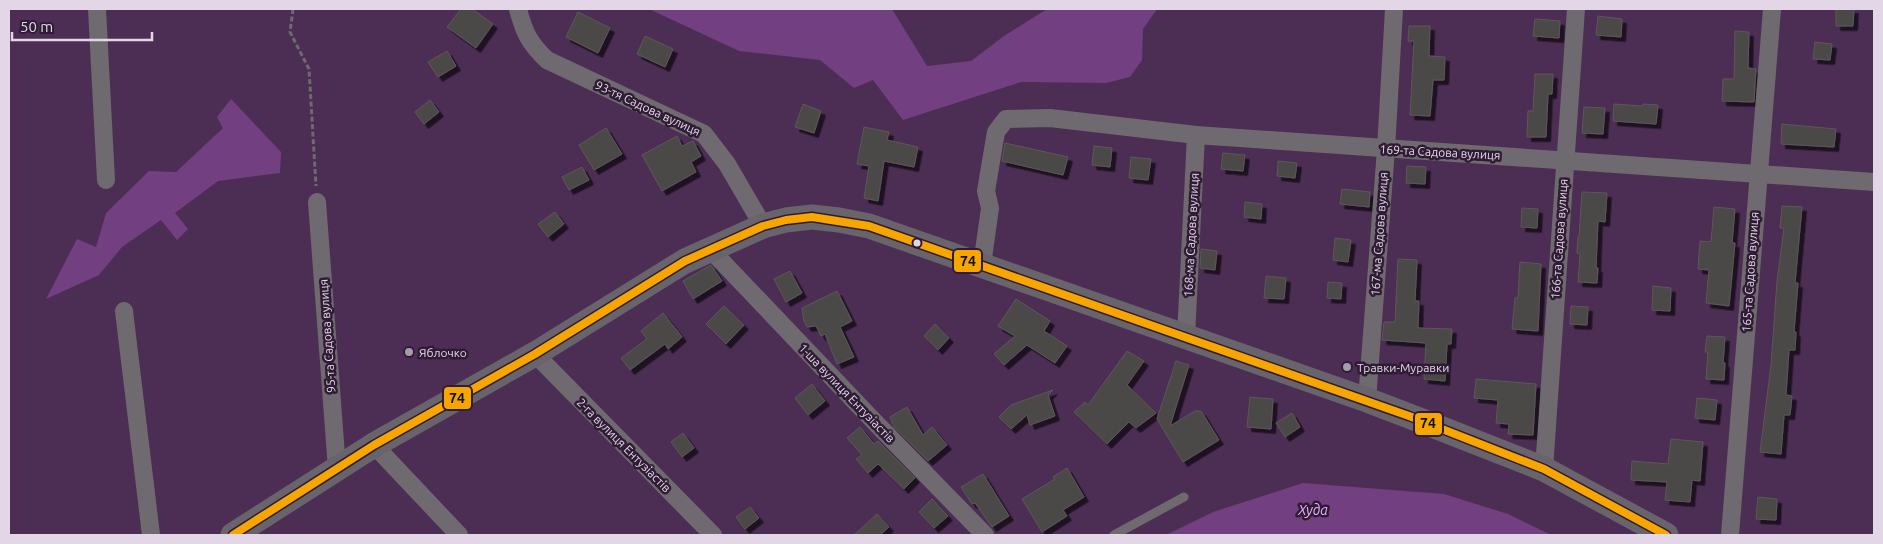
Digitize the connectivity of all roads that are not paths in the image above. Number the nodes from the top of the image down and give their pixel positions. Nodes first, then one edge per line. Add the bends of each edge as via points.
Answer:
1 (97, 9) edge
2 (518, 9) edge
3 (1394, 9) edge
4 (1576, 9) edge
5 (1772, 9) edge
6 (1196, 135) junction
7 (1386, 149) junction
8 (1564, 160) junction
9 (1758, 174) junction
10 (106, 180) dead end
11 (1874, 182) edge
12 (317, 202) road end
13 (763, 226) junction
14 (710, 249) junction
15 (982, 265) junction
16 (124, 311) dead end
17 (1186, 336) junction
18 (535, 354) junction
19 (1367, 400) junction
20 (374, 445) junction
21 (337, 469) junction
22 (1544, 469) junction
23 (1184, 497) dead end
24 (151, 535) edge
25 (232, 535) edge
26 (459, 535) edge
27 (714, 535) edge
28 (985, 535) edge
29 (1114, 535) edge
30 (1666, 535) edge
31 (1730, 535) edge

1 - 10 street
2 - 13 street, 93-тя Садова вулиця via 524,32 547,60 704,134 728,164
3 - 7 street, 167-ма Садова вулиця
4 - 8 street, 166-та Садова вулиця
5 - 9 street, 165-та Садова вулиця
6 - 7 street, 169-та Садова вулиця
6 - 15 street, 169-та Садова вулиця via 1050,118 1006,119 996,132 986,190 990,208
6 - 17 street, 168-ма Садова вулиця
7 - 8 street, 169-та Садова вулиця
7 - 19 street, 167-ма Садова вулиця
8 - 9 street, 169-та Садова вулиця
8 - 22 street, 166-та Садова вулиця
9 - 11 street, 169-та Садова вулиця
9 - 31 street, 165-та Садова вулиця
12 - 21 street, 95-та Садова вулиця
13 - 14 street
13 - 15 street via 812,217 839,220 869,226
14 - 18 street via 684,261
14 - 28 street, 1-ша вулиця Ентузіастів
15 - 17 street
16 - 24 street
17 - 19 street
18 - 20 street
18 - 27 street, 2-га вулиця Ентузіастів
19 - 22 street
20 - 21 street
20 - 26 street
21 - 25 street
22 - 30 street
23 - 29 lane

